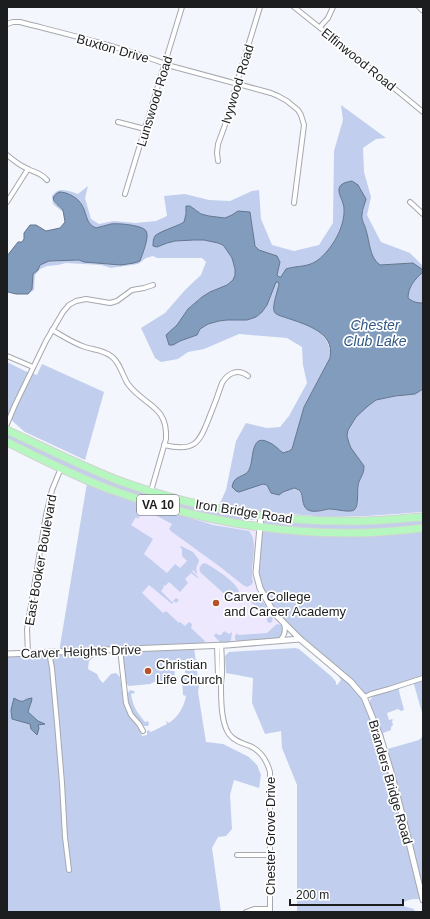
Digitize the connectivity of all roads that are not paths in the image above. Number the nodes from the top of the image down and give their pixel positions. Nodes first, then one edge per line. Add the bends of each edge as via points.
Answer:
1 (182, 7) edge
2 (260, 7) edge
3 (294, 7) edge
4 (334, 7) edge
5 (7, 24) edge
6 (320, 27) junction
7 (165, 64) junction
8 (236, 84) junction
9 (423, 112) edge
10 (118, 122) dead end
11 (145, 129) junction
12 (7, 155) edge
13 (218, 161) dead end
14 (28, 169) junction
15 (47, 180) dead end
16 (125, 194) dead end
17 (7, 202) edge
18 (410, 202) dead end
19 (294, 203) dead end
20 (423, 214) edge
21 (153, 285) dead end
22 (52, 330) junction
23 (7, 356) edge
24 (32, 368) junction
25 (248, 376) dead end
26 (7, 424) edge
27 (7, 430) edge
28 (7, 442) edge
29 (164, 445) junction
30 (61, 467) junction
31 (151, 491) junction
32 (261, 515) junction
33 (423, 517) edge
34 (259, 527) junction
35 (423, 528) edge
36 (284, 623) junction
37 (300, 639) junction
38 (280, 641) junction
39 (219, 645) junction
40 (120, 649) junction
41 (50, 652) junction
42 (7, 654) edge
43 (28, 654) junction
44 (423, 678) edge
45 (364, 697) junction
46 (143, 731) dead end
47 (237, 855) dead end
48 (270, 855) junction
49 (68, 870) dead end
50 (423, 900) edge
51 (270, 910) edge
52 (246, 912) edge

1 - 7 street, Lunswood Road
2 - 8 street, Ivywood Road
3 - 6 street, Elfinwood Road
4 - 6 street
5 - 7 street, Buxton Drive via 20,22
6 - 9 street, Elfinwood Road
7 - 8 street, Buxton Drive
7 - 11 street, Lunswood Road
8 - 13 street, Ivywood Road via 218,144
8 - 19 street, Buxton Drive via 278,96 295,107 301,115 304,130
10 - 11 street
11 - 16 street, Lunswood Road
12 - 14 street
14 - 15 street via 41,174
14 - 17 street
18 - 20 street
21 - 22 street via 132,290 110,303 86,299 76,301 63,312
22 - 24 street
22 - 29 street via 85,348 104,352 115,359 128,384 163,417 167,430
23 - 24 street
24 - 26 street
25 - 29 street via 235,372 225,378 198,441 180,448
27 - 31 main road, Iron Bridge Road / VA 10 via 117,480
28 - 30 main road, Iron Bridge Road / VA 10
29 - 31 street
30 - 34 main road, Iron Bridge Road / VA 10 via 105,487 154,504 198,516
30 - 43 street, East Booker Boulevard via 46,515 27,629
31 - 32 main road, Iron Bridge Road / VA 10 via 207,506
32 - 33 main road, Iron Bridge Road / VA 10 via 345,521
32 - 34 street, Branders Bridge Road
34 - 35 main road, Iron Bridge Road / VA 10 via 347,533
34 - 36 street, Branders Bridge Road via 256,573 260,588 274,613
36 - 37 street, Branders Bridge Road
36 - 38 street via 286,630
37 - 38 street, Carver Heights Drive
37 - 45 street, Branders Bridge Road
38 - 39 street, Carver Heights Drive
39 - 40 street, Carver Heights Drive
39 - 48 street, Chester Grove Drive via 226,728 238,742 261,754 270,772
40 - 41 street, Carver Heights Drive
40 - 46 street via 126,703
41 - 43 street, Carver Heights Drive
41 - 49 street
42 - 43 street, Carver Heights Drive
44 - 45 street
45 - 50 street, Branders Bridge Road via 391,772
47 - 48 street
48 - 51 street, Chester Grove Drive
51 - 52 street via 254,909

